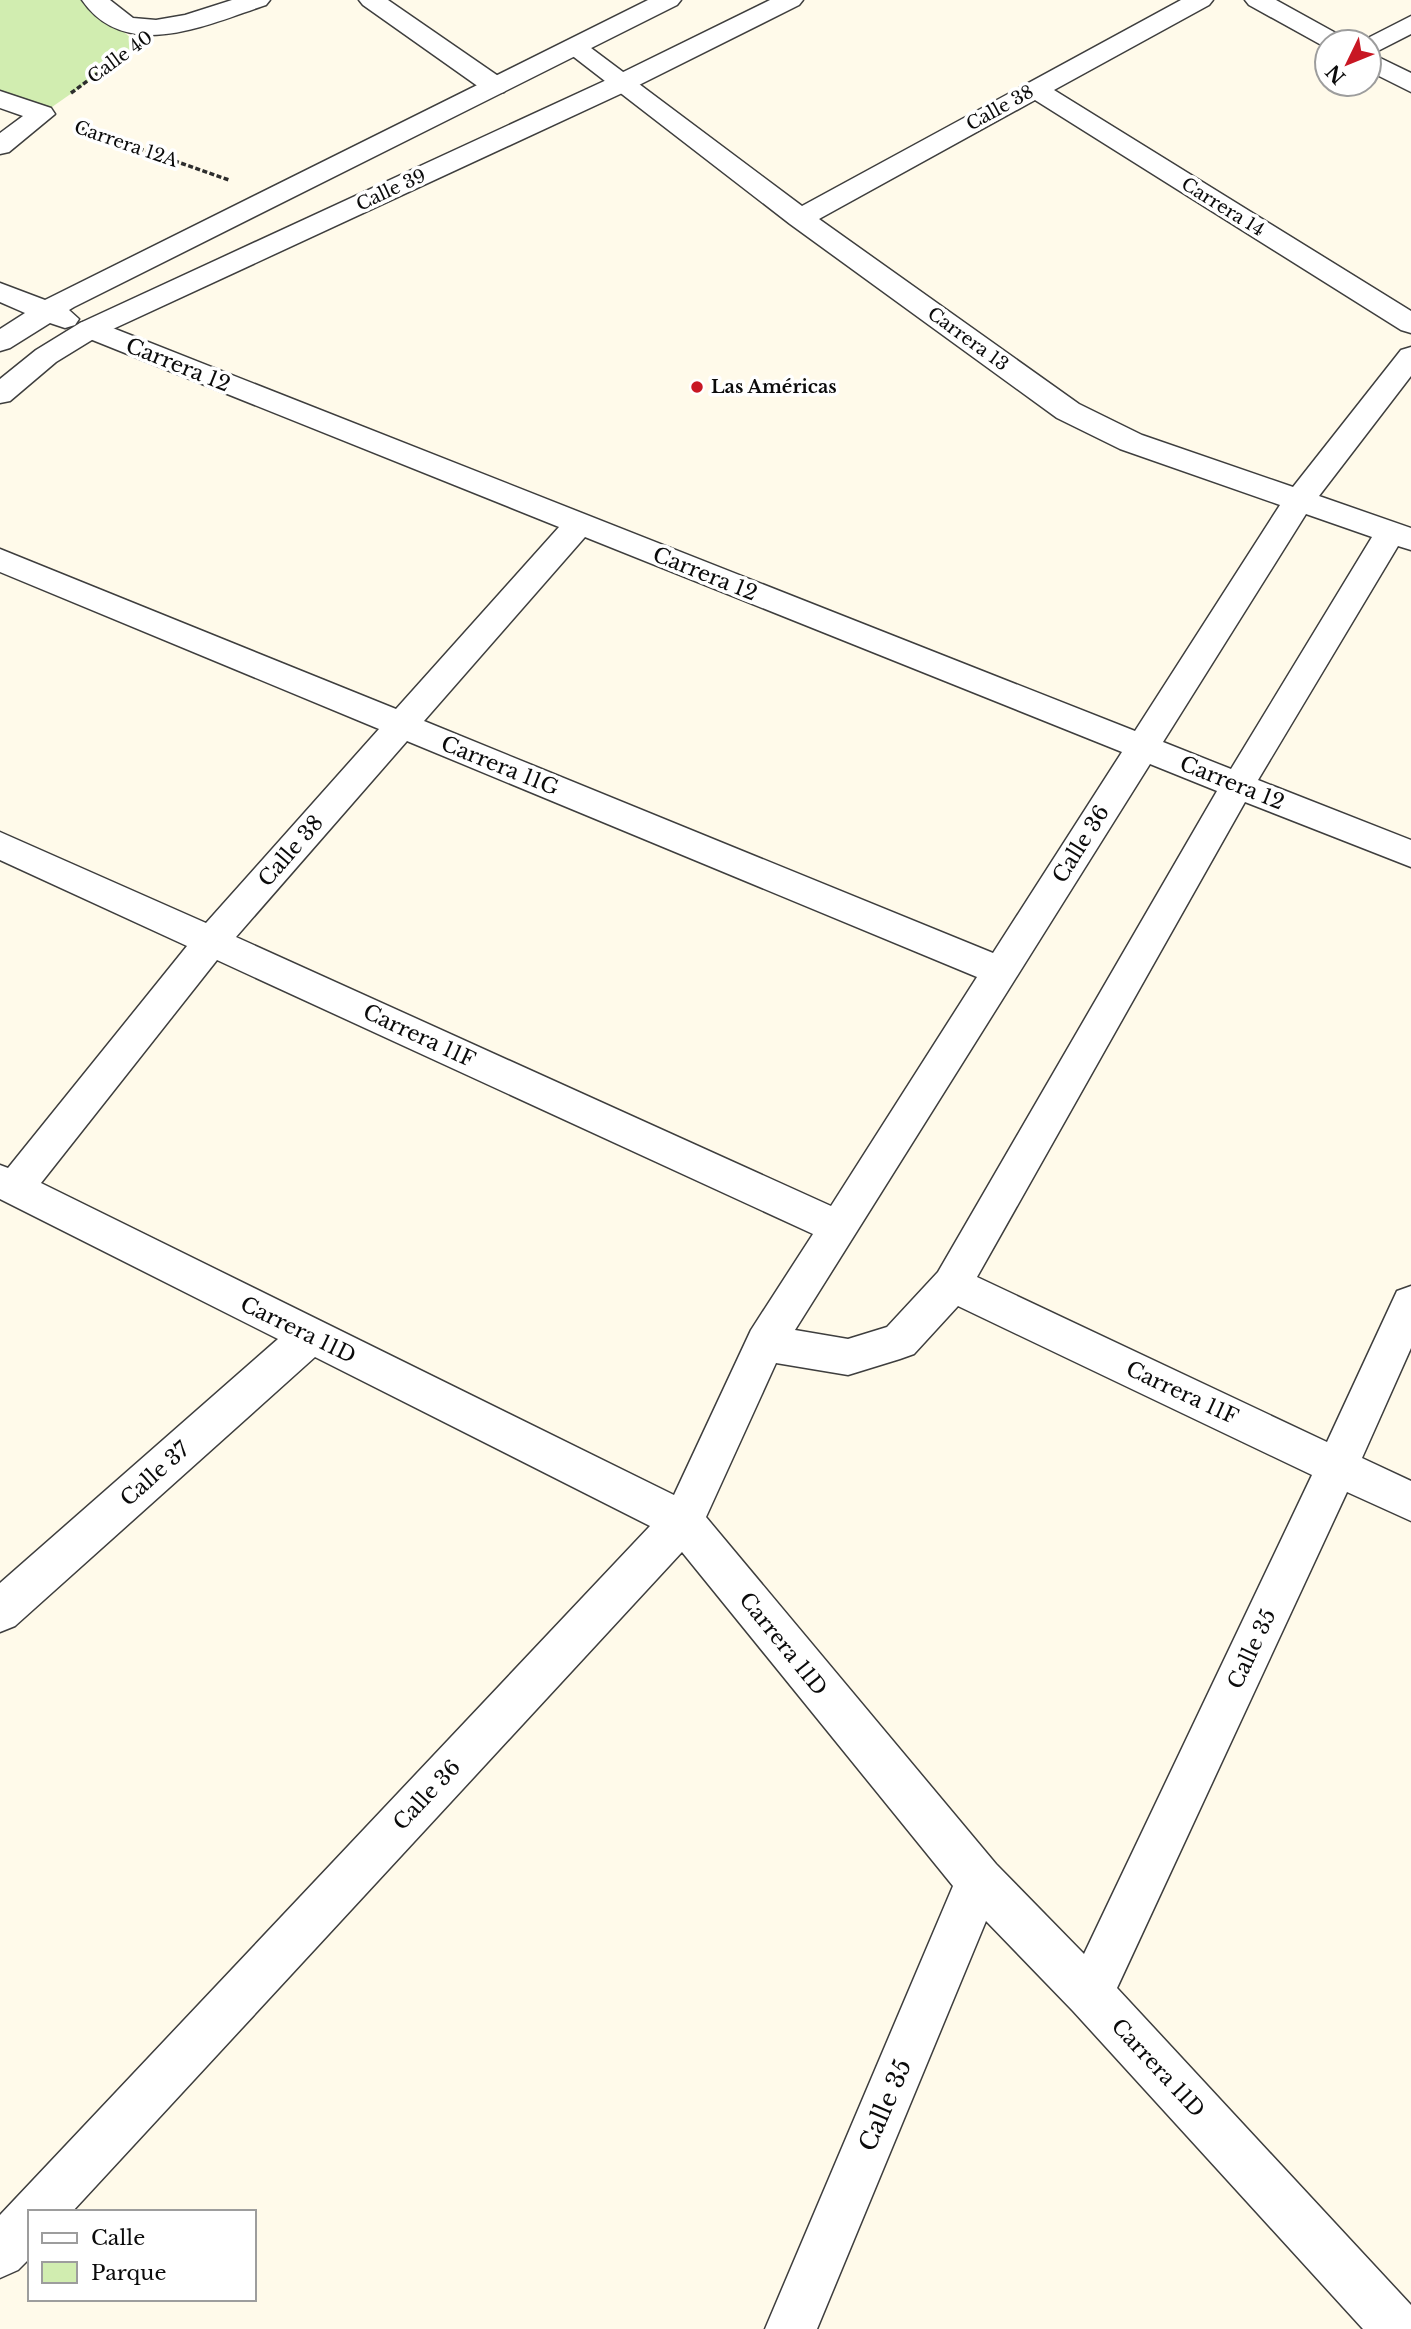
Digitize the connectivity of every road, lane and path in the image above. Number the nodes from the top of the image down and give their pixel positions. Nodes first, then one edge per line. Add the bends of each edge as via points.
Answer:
1 (95, 0) edge
2 (257, 0) edge
3 (372, 0) edge
4 (668, 0) edge
5 (790, 0) edge
6 (1200, 0) edge
7 (1258, 0) edge
8 (1411, 24) edge
9 (159, 28) junction
10 (1313, 30) edge
11 (1383, 39) edge
12 (574, 47) junction
13 (1383, 69) edge
14 (622, 83) junction
15 (1411, 85) edge
16 (495, 86) junction
17 (1035, 89) junction
18 (0, 99) edge
19 (42, 114) junction
20 (0, 146) edge
21 (238, 183) dead end
22 (800, 218) junction
23 (0, 292) edge
24 (47, 311) junction
25 (1411, 324) edge
26 (90, 329) junction
27 (7, 330) edge
28 (62, 345) junction
29 (1411, 356) edge
30 (0, 394) edge
31 (1299, 500) junction
32 (579, 524) junction
33 (1401, 535) edge
34 (0, 560) edge
35 (402, 725) junction
36 (1142, 747) junction
37 (1238, 785) junction
38 (0, 845) edge
39 (1411, 854) edge
40 (212, 941) junction
41 (1000, 971) junction
42 (7, 1185) edge
43 (838, 1227) junction
44 (952, 1283) junction
45 (1411, 1303) edge
46 (310, 1336) junction
47 (765, 1343) junction
48 (1337, 1467) junction
49 (1411, 1502) edge
50 (683, 1521) junction
51 (0, 1611) edge
52 (979, 1881) junction
53 (1090, 1994) junction
54 (39, 2210) edge
55 (28, 2222) edge
56 (0, 2252) edge
57 (791, 2329) edge
58 (1398, 2329) edge

1 - 9 street via 127,24
2 - 9 street, Calle 40
3 - 16 street
4 - 12 street
5 - 14 street, Calle 39
6 - 17 street, Calle 38
7 - 10 street
8 - 11 street
9 - 19 path, Calle 40
12 - 14 street, Carrera 13
12 - 16 street
13 - 15 street
14 - 22 street, Carrera 13
14 - 26 street, Calle 39
16 - 24 street
17 - 22 street, Calle 38
17 - 25 street, Carrera 14
18 - 19 street
19 - 20 street
19 - 21 path, Carrera 12A
22 - 31 street, Carrera 13 via 1068,411 1131,442
23 - 24 street, Carrera 12
24 - 26 street, Carrera 12
24 - 27 street
26 - 28 street, Calle 39
26 - 32 street, Carrera 12
27 - 28 street
28 - 30 street, Calle 39
29 - 31 street, Calle 36
31 - 33 street, Carrera 13
31 - 36 street, Calle 36
32 - 35 street, Calle 38
32 - 36 street, Carrera 12
33 - 37 street
34 - 35 street, Carrera 11G
35 - 40 street, Calle 38
35 - 41 street, Carrera 11G
36 - 37 street, Carrera 12
36 - 41 street, Calle 36
37 - 39 street, Carrera 12
37 - 44 street
38 - 40 street, Carrera 11F
40 - 42 street, Calle 38
40 - 43 street, Carrera 11F
41 - 43 street, Calle 36
42 - 46 street, Carrera 11D
43 - 47 street, Calle 36
44 - 47 street via 900,1341 848,1357
44 - 48 street, Carrera 11F
45 - 48 street, Calle 35
46 - 50 street, Carrera 11D
46 - 51 street, Calle 37
47 - 50 street, Calle 36
48 - 49 street, Carrera 11F
48 - 53 street, Calle 35
50 - 52 street, Carrera 11D
50 - 54 street, Calle 36
52 - 53 street, Carrera 11D
52 - 57 street, Calle 35
53 - 58 street, Carrera 11D
55 - 56 street

